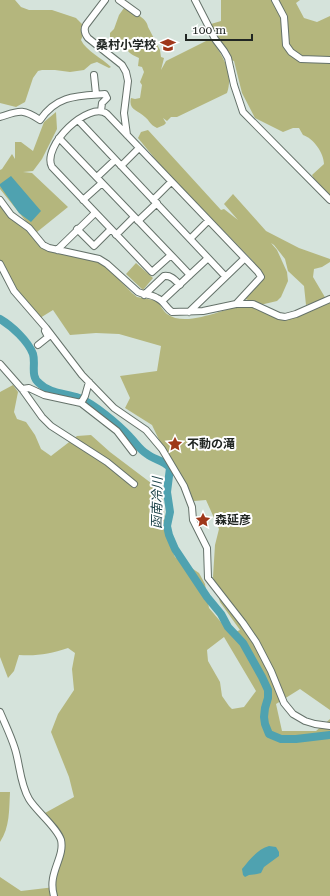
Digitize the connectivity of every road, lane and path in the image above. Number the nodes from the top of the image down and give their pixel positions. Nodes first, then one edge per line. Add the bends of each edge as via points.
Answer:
1 (106, 0) edge
2 (119, 0) edge
3 (195, 0) edge
4 (275, 0) edge
5 (137, 13) dead end
6 (330, 60) edge
7 (94, 75) dead end
8 (96, 94) junction
9 (102, 111) junction
10 (0, 117) edge
11 (78, 120) junction
12 (127, 136) junction
13 (59, 138) junction
14 (139, 148) junction
15 (115, 160) junction
16 (121, 166) junction
17 (97, 177) junction
18 (171, 182) junction
19 (102, 183) junction
20 (0, 200) edge
21 (83, 200) junction
22 (330, 200) edge
23 (155, 202) junction
24 (95, 213) junction
25 (136, 219) junction
26 (208, 221) junction
27 (77, 229) junction
28 (110, 229) junction
29 (116, 235) junction
30 (190, 239) junction
31 (56, 250) junction
32 (170, 255) junction
33 (208, 258) junction
34 (244, 259) junction
35 (0, 264) edge
36 (190, 275) junction
37 (225, 276) junction
38 (180, 285) junction
39 (144, 295) junction
40 (330, 299) edge
41 (162, 301) junction
42 (236, 304) junction
43 (189, 312) junction
44 (46, 328) junction
45 (38, 345) dead end
46 (0, 364) edge
47 (90, 382) junction
48 (22, 389) junction
49 (81, 403) junction
50 (133, 452) dead end
51 (134, 484) dead end
52 (0, 712) edge
53 (330, 726) edge
54 (54, 896) edge

1 - 12 street via 84,30 85,35 122,65 126,72 128,81 124,113
2 - 5 street
3 - 22 street via 228,58 241,108
4 - 6 street via 284,17 286,45 291,52 301,59
7 - 8 street
8 - 9 street via 105,94 107,98 102,103
8 - 10 street via 66,98 50,108 40,120 23,112
9 - 11 street
9 - 12 street via 108,114
11 - 13 street
11 - 15 street
12 - 14 street
13 - 17 street
13 - 21 street via 49,162
14 - 16 street
14 - 18 street
15 - 16 street
15 - 17 street
16 - 23 street
17 - 19 street
18 - 23 street
18 - 26 street
19 - 21 street
19 - 25 street
20 - 31 street via 12,215 29,228 35,238 43,245
21 - 24 street
23 - 25 street
23 - 30 street
24 - 27 street
24 - 28 street
25 - 29 street
25 - 32 street
26 - 30 street
26 - 34 street
27 - 28 street via 94,246
27 - 31 street
28 - 29 street
29 - 32 street via 152,272
30 - 33 street
31 - 39 street via 99,259
32 - 36 street
33 - 36 street
33 - 37 street
34 - 37 street
34 - 42 street via 261,277
35 - 44 street via 14,291
36 - 38 street
37 - 43 street
38 - 39 street via 172,277 164,276
38 - 41 street
39 - 41 street via 154,296
40 - 42 street via 286,317 253,304
41 - 43 street via 172,312
42 - 43 street
44 - 45 street via 48,337
44 - 47 street
46 - 48 street
47 - 49 street
47 - 53 street via 114,408 146,430 170,461 184,486 192,508 193,520 207,548 208,578 256,642 284,703 293,714 305,721
48 - 49 street via 29,388 44,395
48 - 51 street via 51,426 107,462
49 - 50 street via 118,431
52 - 54 street via 15,749 28,798 61,839 52,884

